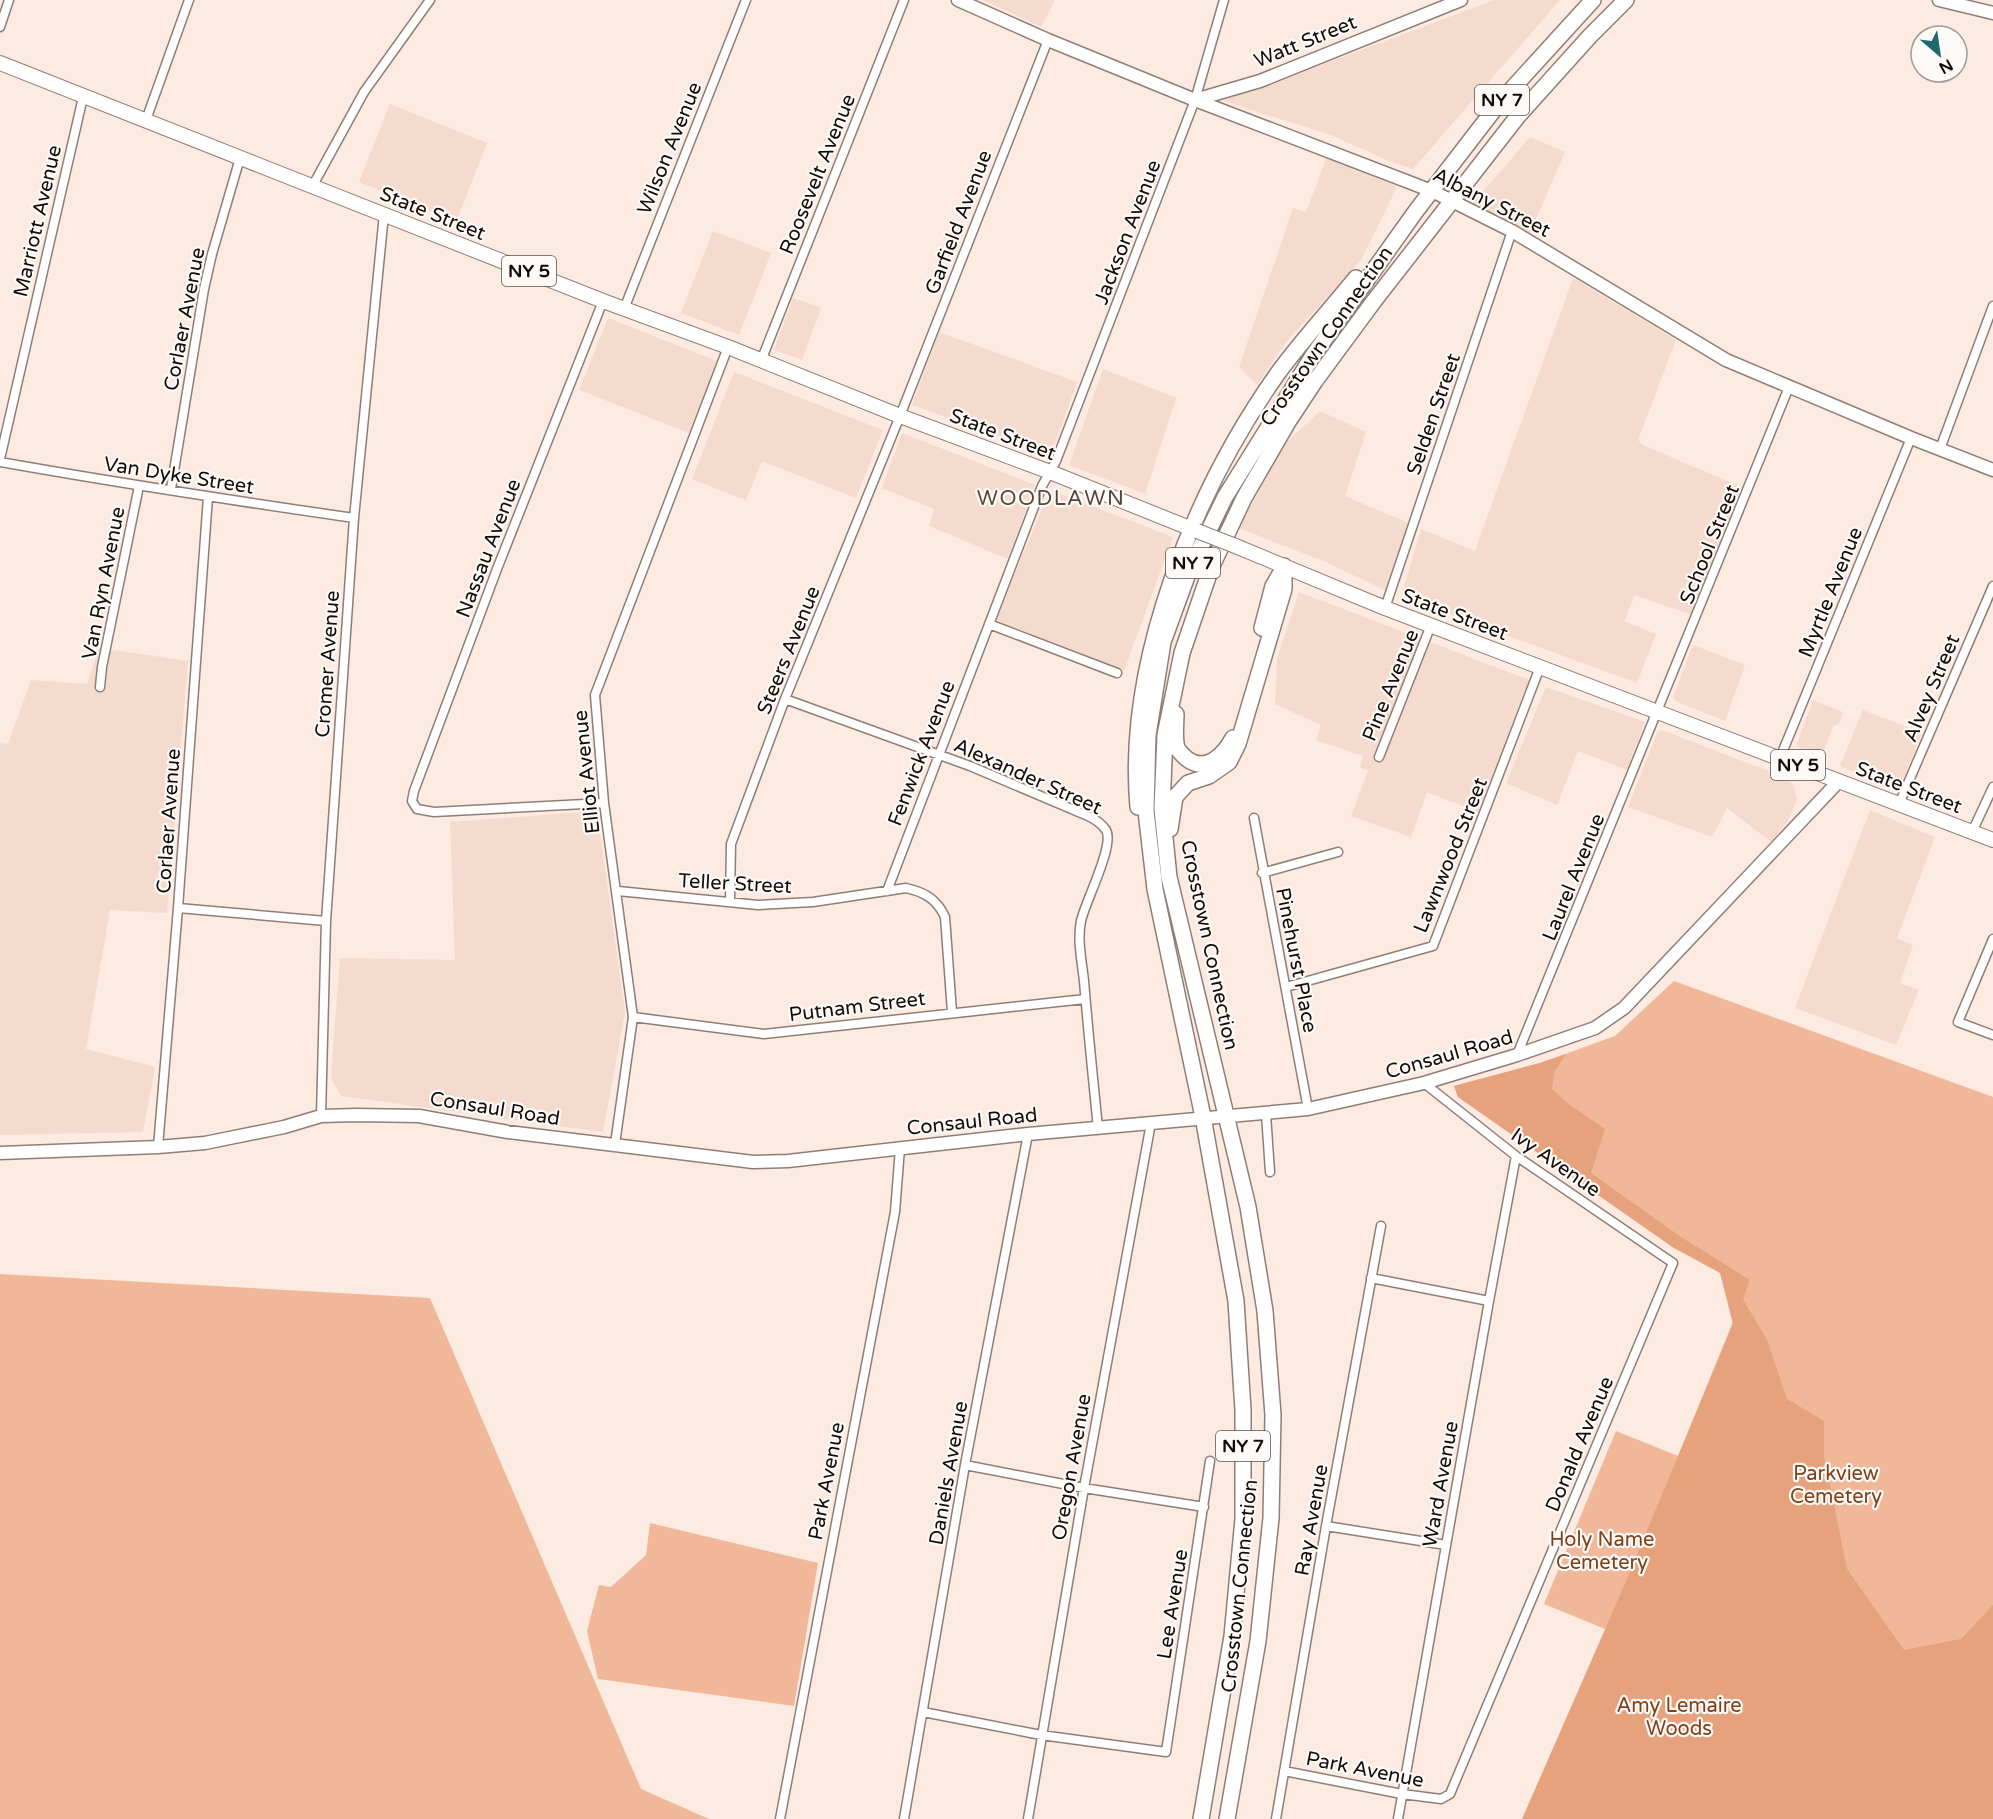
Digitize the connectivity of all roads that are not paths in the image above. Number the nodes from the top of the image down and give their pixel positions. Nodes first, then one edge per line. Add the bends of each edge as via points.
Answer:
1 (9, 0) edge
2 (189, 0) edge
3 (430, 0) edge
4 (746, 0) edge
5 (904, 0) edge
6 (958, 0) edge
7 (1224, 0) edge
8 (1461, 0) edge
9 (1593, 0) edge
10 (1626, 0) edge
11 (1940, 0) edge
12 (1993, 13) edge
13 (0, 27) edge
14 (1048, 40) junction
15 (0, 63) edge
16 (83, 97) junction
17 (1195, 100) junction
18 (146, 120) junction
19 (240, 158) junction
20 (312, 187) junction
21 (1432, 191) junction
22 (1450, 202) junction
23 (1416, 211) junction
24 (384, 214) junction
25 (1512, 231) junction
26 (603, 301) junction
27 (1993, 306) edge
28 (624, 309) junction
29 (728, 347) junction
30 (761, 361) junction
31 (1789, 387) junction
32 (900, 416) junction
33 (1911, 438) junction
34 (1940, 449) junction
35 (0, 460) edge
36 (1993, 470) edge
37 (1050, 472) junction
38 (139, 486) junction
39 (171, 489) junction
40 (208, 496) junction
41 (354, 518) junction
42 (1195, 530) junction
43 (1284, 566) junction
44 (1993, 586) edge
45 (1385, 608) junction
46 (989, 624) junction
47 (1431, 625) junction
48 (1540, 667) junction
49 (1118, 673) dead end
50 (1174, 686) junction
51 (100, 687) dead end
52 (785, 699) junction
53 (1659, 712) junction
54 (938, 755) junction
55 (1379, 757) dead end
56 (1780, 758) junction
57 (1839, 781) junction
58 (1993, 787) edge
59 (604, 803) junction
60 (1899, 804) junction
61 (1254, 818) dead end
62 (1972, 832) junction
63 (1993, 840) edge
64 (1338, 852) dead end
65 (1262, 873) junction
66 (1169, 877) junction
67 (1155, 889) junction
68 (618, 891) junction
69 (887, 891) junction
70 (730, 901) junction
71 (178, 908) junction
72 (326, 921) junction
73 (1993, 939) edge
74 (1286, 987) junction
75 (1085, 999) junction
76 (952, 1012) junction
77 (633, 1017) junction
78 (1993, 1035) edge
79 (1517, 1055) junction
80 (1424, 1083) junction
81 (1308, 1109) junction
82 (1266, 1114) junction
83 (321, 1116) junction
84 (1227, 1116) junction
85 (1203, 1117) junction
86 (1151, 1122) junction
87 (1098, 1128) junction
88 (1028, 1134) junction
89 (615, 1144) junction
90 (158, 1147) junction
91 (900, 1148) junction
92 (0, 1153) edge
93 (1516, 1156) junction
94 (1270, 1172) dead end
95 (1381, 1226) dead end
96 (1673, 1263) joint
97 (1371, 1278) junction
98 (1489, 1301) junction
99 (1210, 1461) dead end
100 (965, 1465) junction
101 (1083, 1488) junction
102 (1204, 1507) junction
103 (1326, 1526) junction
104 (1446, 1545) junction
105 (923, 1712) junction
106 (1041, 1735) junction
107 (1284, 1771) junction
108 (1402, 1794) junction
109 (1441, 1800) joint
110 (780, 1819) edge
111 (904, 1819) edge
112 (1028, 1819) edge
113 (1201, 1819) edge
114 (1227, 1819) edge
115 (1276, 1819) edge
116 (1398, 1819) edge

1 - 13 street
2 - 18 street
3 - 20 street via 364,92
4 - 28 street, Wilson Avenue
5 - 30 street, Roosevelt Avenue
6 - 14 street, Albany Street
7 - 17 street, Jackson Avenue
8 - 17 street, Watt Street via 1260,81
9 - 21 highway, Crosstown Connection / NY 7 via 1500,102
10 - 22 highway, Crosstown Connection / NY 7 via 1518,116
11 - 12 street
14 - 17 street, Albany Street
14 - 32 street, Garfield Avenue
15 - 16 main road, State Street / NY 5
16 - 18 main road, State Street / NY 5
16 - 35 street, Marriott Avenue
17 - 21 street, Albany Street
17 - 37 street, Jackson Avenue
18 - 19 main road, State Street / NY 5
19 - 20 main road, State Street / NY 5
19 - 39 street, Corlaer Avenue via 204,289
20 - 24 main road, State Street / NY 5
21 - 22 street, Albany Street
21 - 23 highway, Crosstown Connection / NY 7
22 - 25 street, Albany Street
22 - 50 highway, Crosstown Connection / NY 7 via 1288,422 1211,568
23 - 42 highway via 1385,242 1280,371 1219,471
23 - 67 highway, Crosstown Connection / NY 7 via 1272,420 1225,497 1189,572 1164,642 1148,735 1146,811
24 - 26 main road, State Street / NY 5
24 - 41 street, Cromer Avenue
25 - 31 street, Albany Street via 1726,360
25 - 45 street, Selden Street
26 - 28 main road, State Street / NY 5
26 - 59 street, Nassau Avenue via 496,569 412,801 417,809 434,812
27 - 34 street
28 - 29 main road, State Street / NY 5
29 - 30 main road, State Street / NY 5
29 - 59 street, Elliot Avenue via 595,695
30 - 32 main road, State Street / NY 5
31 - 33 street, Albany Street
31 - 53 street, School Street
32 - 37 main road, State Street / NY 5
32 - 52 street, Steers Avenue
33 - 34 street, Albany Street
33 - 56 street, Myrtle Avenue
34 - 36 street, Albany Street
35 - 38 street, Van Dyke Street
37 - 42 main road, State Street / NY 5
37 - 46 street, Fenwick Avenue
38 - 39 street, Van Dyke Street
38 - 51 street, Van Ryn Avenue
39 - 40 street, Van Dyke Street
40 - 41 street, Van Dyke Street
40 - 71 street, Corlaer Avenue
41 - 72 street, Cromer Avenue
42 - 43 main road, State Street / NY 5, bridge
42 - 67 highway via 1162,607 1143,681 1136,781 1139,821
43 - 45 main road, State Street / NY 5
43 - 50 highway via 1273,586 1232,740 1213,762 1193,762 1177,748
43 - 66 highway via 1284,590 1238,744 1229,762 1209,776 1188,783 1175,797 1170,820
44 - 60 street, Alvey Street
45 - 47 main road, State Street / NY 5
46 - 49 street
46 - 54 street, Fenwick Avenue
47 - 48 main road, State Street / NY 5
47 - 55 street, Pine Avenue
48 - 53 main road, State Street / NY 5
48 - 74 street, Lawnwood Street via 1433,946
50 - 66 highway, Crosstown Connection / NY 7 via 1165,735 1162,809
52 - 54 street, Alexander Street
52 - 70 street, Steers Avenue via 732,844
53 - 56 main road, State Street / NY 5
53 - 79 street, Laurel Avenue
54 - 69 street, Fenwick Avenue
54 - 75 street, Alexander Street via 1088,816 1107,831 1106,854 1081,924
56 - 57 main road, State Street / NY 5
57 - 60 main road, State Street / NY 5
57 - 79 street, Consaul Road via 1624,1008 1595,1028
58 - 62 street
59 - 68 street, Elliot Avenue
60 - 62 main road, State Street / NY 5
61 - 65 street, Pinehurst Place
62 - 63 main road, State Street / NY 5
64 - 65 street
65 - 74 street, Pinehurst Place
66 - 84 highway, Crosstown Connection / NY 7
67 - 85 highway, Crosstown Connection / NY 7
68 - 70 street, Teller Street
68 - 77 street, Elliot Avenue
69 - 70 street, Teller Street via 813,902 758,905
69 - 76 street via 919,891 940,906 945,917
71 - 72 street
71 - 90 street, Corlaer Avenue
72 - 83 street, Cromer Avenue
73 - 78 street via 1958,1022
74 - 81 street, Pinehurst Place
75 - 76 street, Putnam Street
75 - 87 street, Alexander Street
76 - 77 street, Putnam Street via 764,1034
77 - 89 street, Elliot Avenue
79 - 80 street, Consaul Road
80 - 81 street, Consaul Road
80 - 93 street, Ivy Avenue
81 - 82 street, Consaul Road
82 - 84 street, Consaul Road
82 - 94 street
83 - 89 street, Consaul Road via 419,1116 508,1132
83 - 90 street, Consaul Road via 205,1143
84 - 85 street, Consaul Road
84 - 114 highway, Crosstown Connection / NY 7 via 1248,1207 1265,1311 1273,1415 1271,1518 1258,1641
85 - 86 street, Consaul Road
85 - 113 highway, Crosstown Connection / NY 7 via 1236,1301 1243,1410 1243,1519 1232,1636
86 - 87 street, Consaul Road
86 - 101 street, Oregon Avenue
87 - 88 street, Consaul Road
88 - 91 street, Consaul Road
88 - 100 street, Daniels Avenue
89 - 91 street, Consaul Road via 753,1162
90 - 92 street, Consaul Road
91 - 110 street, Park Avenue via 895,1212
93 - 96 street, Ivy Avenue
93 - 98 street, Ward Avenue
95 - 97 street, Ray Avenue
96 - 109 street, Donald Avenue via 1450,1794
97 - 98 street
97 - 103 street, Ray Avenue
98 - 104 street, Ward Avenue
99 - 102 street, Lee Avenue
100 - 101 street
100 - 105 street, Daniels Avenue
101 - 102 street
101 - 106 street, Oregon Avenue
102 - 106 street, Lee Avenue via 1166,1752
103 - 104 street
103 - 107 street, Ray Avenue
104 - 108 street, Ward Avenue
105 - 106 street
105 - 111 street, Daniels Avenue
106 - 112 street, Oregon Avenue
107 - 108 street, Park Avenue
107 - 115 street, Ray Avenue
108 - 109 street, Park Avenue
108 - 116 street, Ward Avenue

